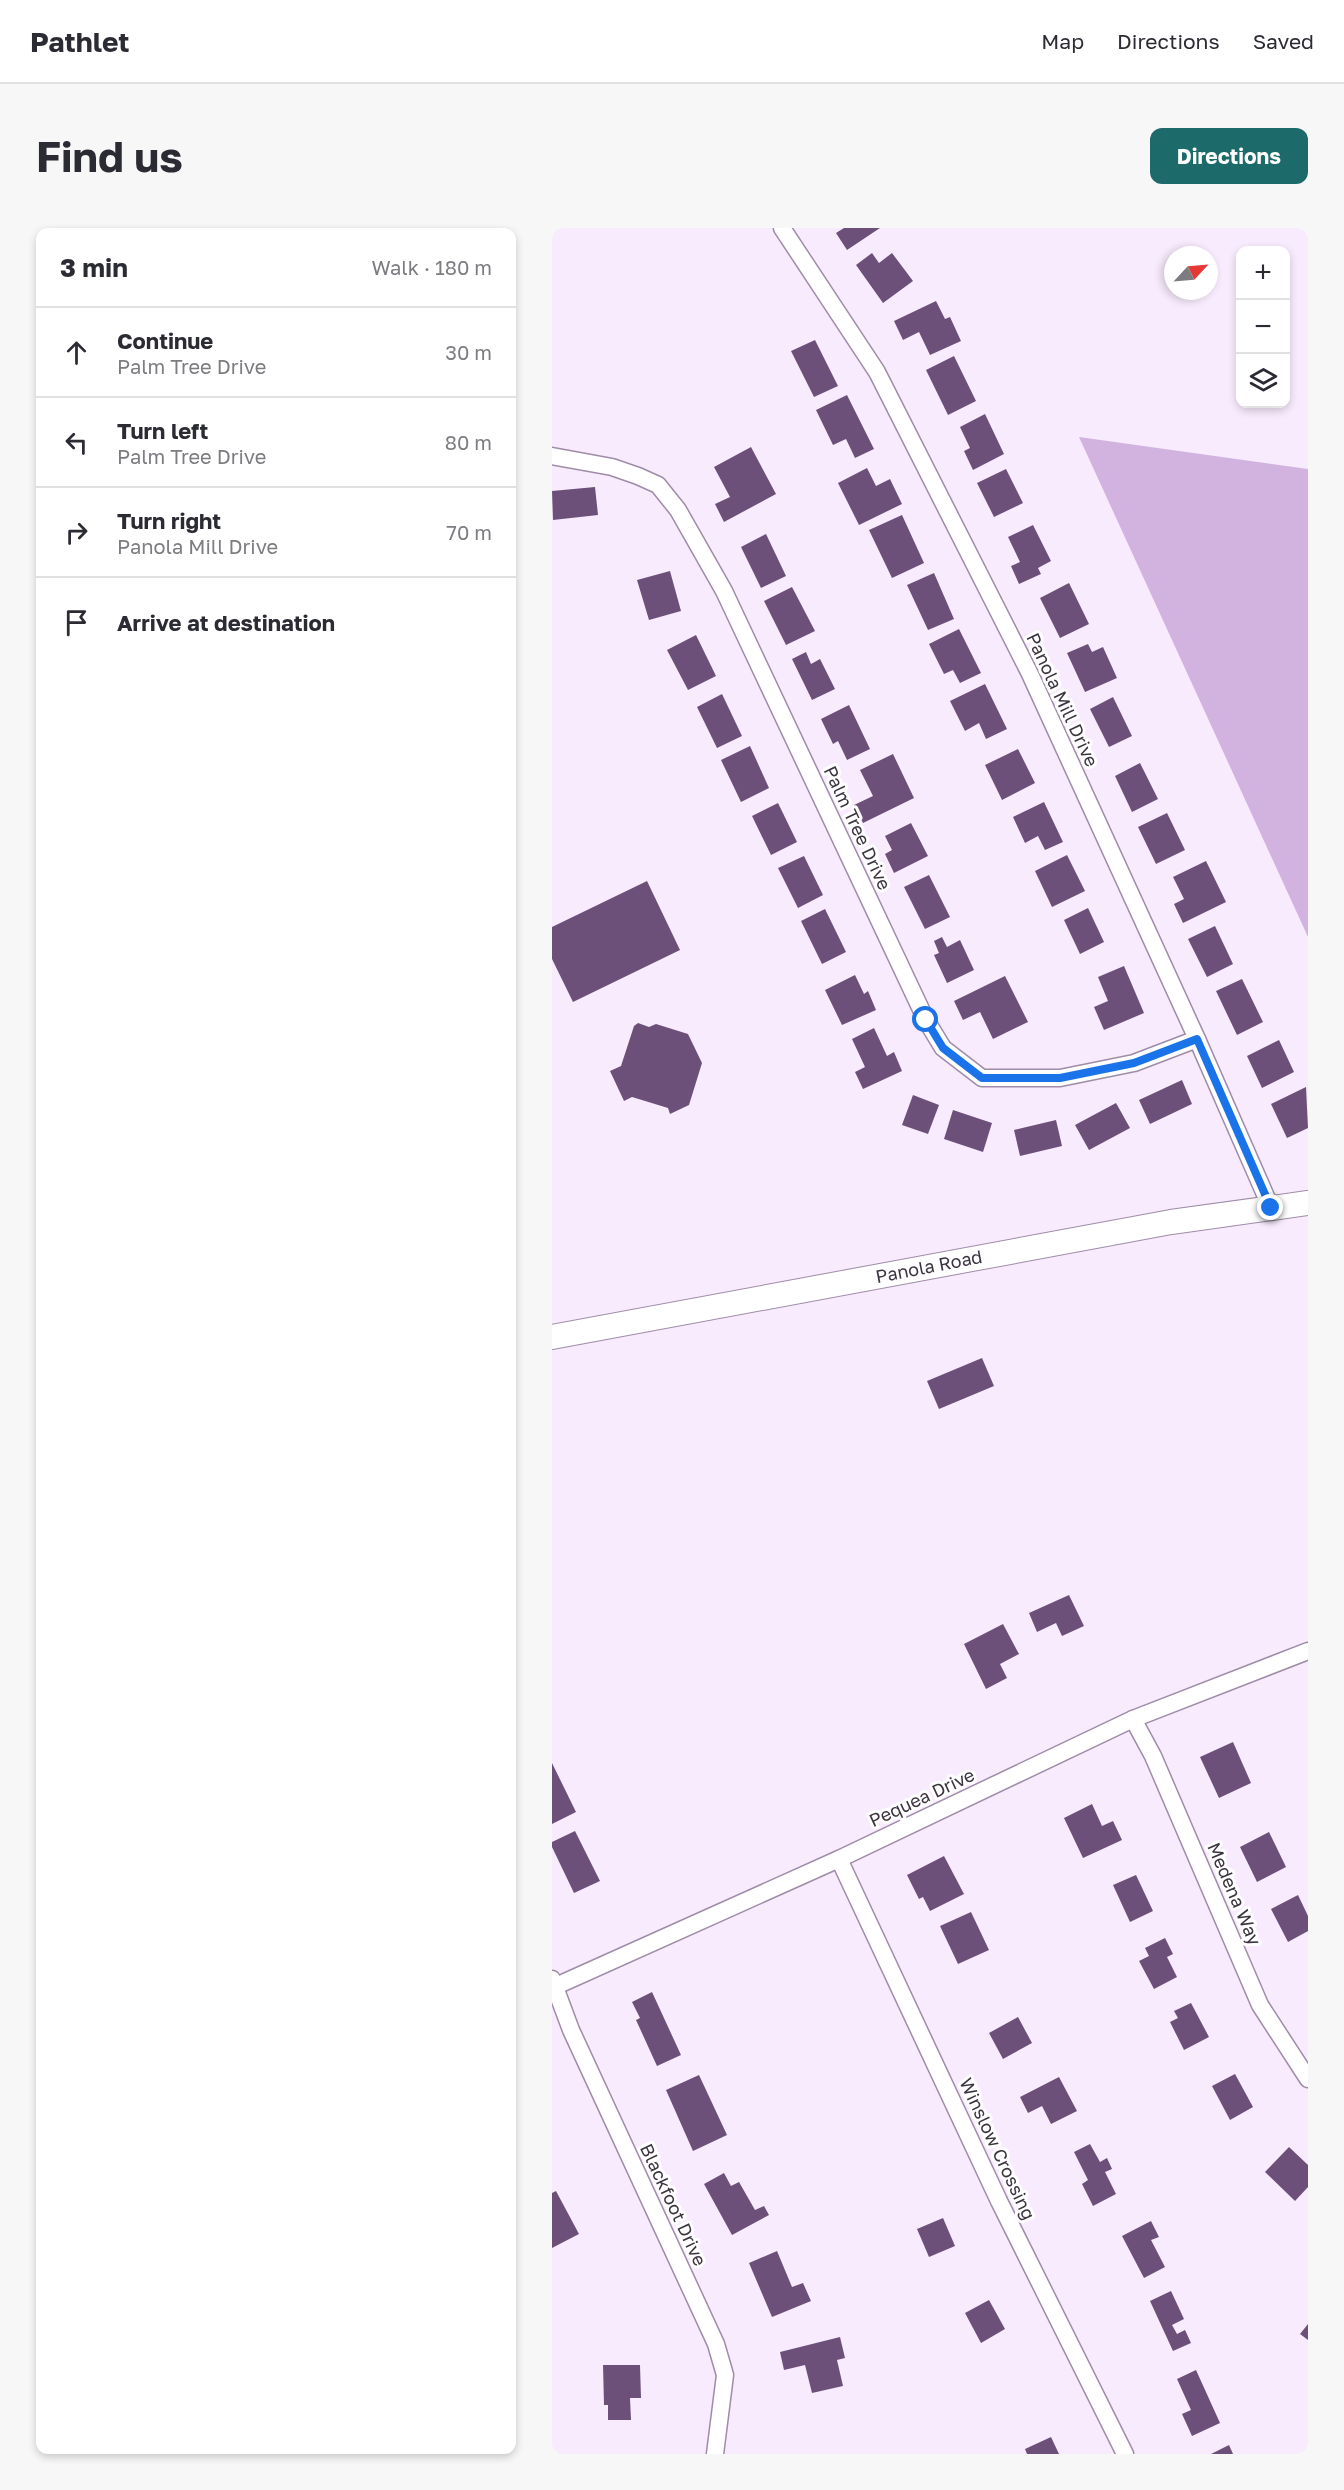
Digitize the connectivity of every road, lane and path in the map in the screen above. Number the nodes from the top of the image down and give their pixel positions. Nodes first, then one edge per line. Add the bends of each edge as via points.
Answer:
1 (782, 228) edge
2 (552, 456) edge
3 (1197, 1039) junction
4 (1308, 1203) edge
5 (1271, 1208) junction
6 (552, 1337) edge
7 (1308, 1651) edge
8 (1133, 1719) junction
9 (840, 1859) junction
10 (554, 1982) edge
11 (1308, 2079) edge
12 (715, 2454) edge
13 (1125, 2454) edge

1 - 3 street, Panola Mill Drive via 877,372 1030,674
2 - 3 street, Palm Tree Drive via 638,476 658,485 678,510 724,591 926,1020 943,1048 982,1078 1060,1078 1134,1063
3 - 5 street, Panola Mill Drive
4 - 5 main road, Panola Road
5 - 6 main road, Panola Road via 1159,1224
7 - 8 street, Pequea Drive
8 - 9 street, Pequea Drive
8 - 11 street, Medena Way via 1153,1756 1260,2005
9 - 10 street, Pequea Drive
9 - 13 street, Winslow Crossing via 999,2201
10 - 12 street, Blackfoot Drive via 571,2030 716,2344 725,2374

